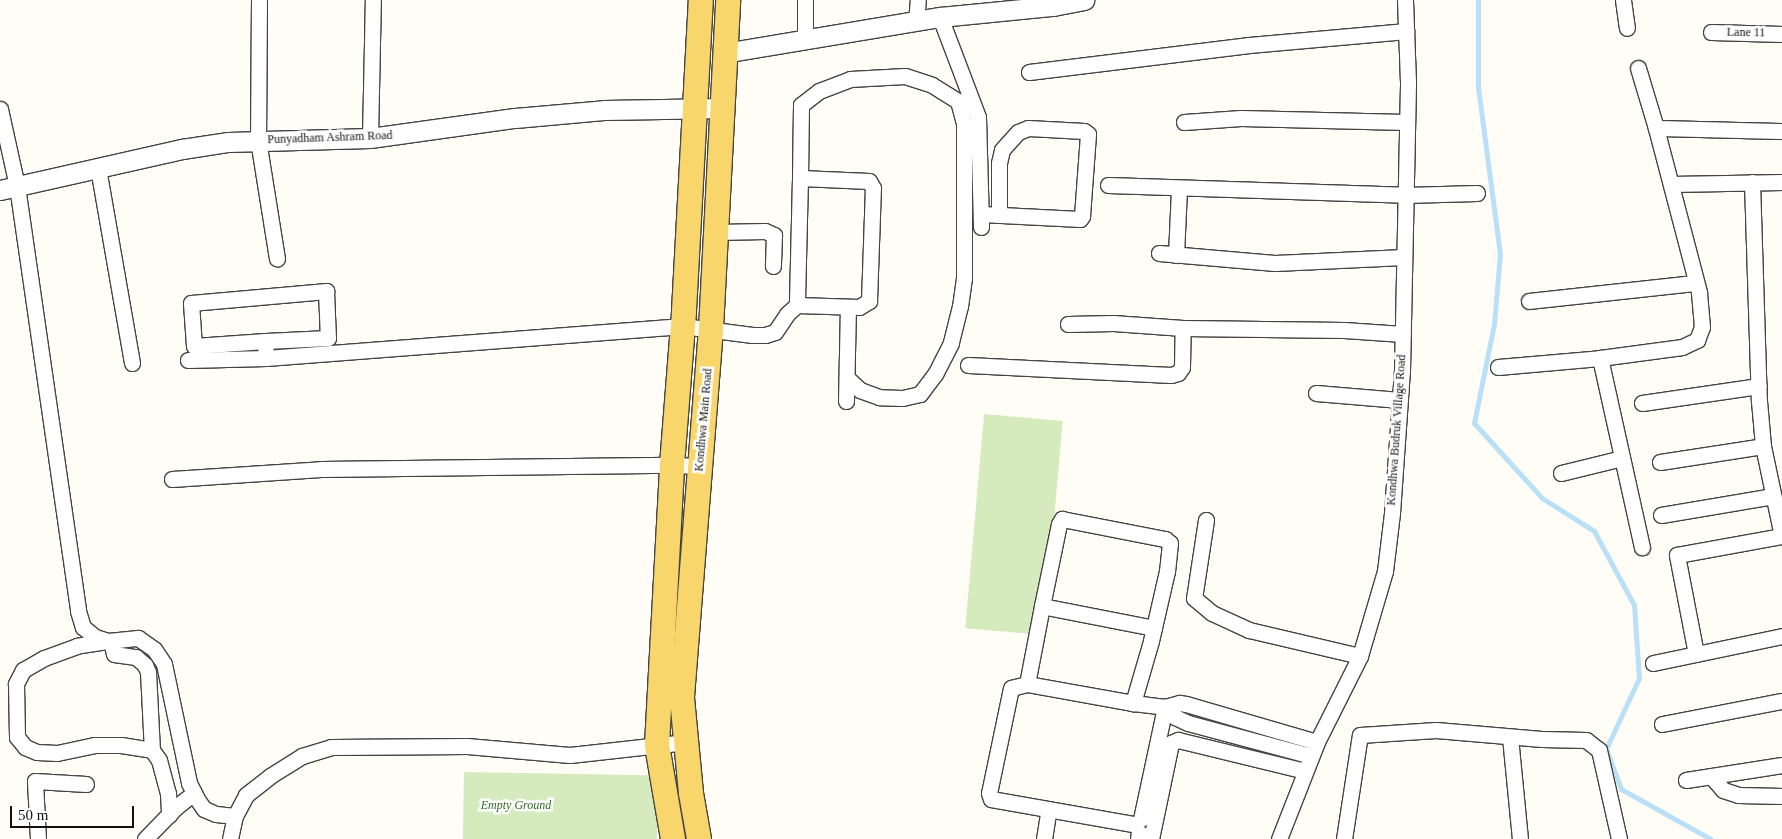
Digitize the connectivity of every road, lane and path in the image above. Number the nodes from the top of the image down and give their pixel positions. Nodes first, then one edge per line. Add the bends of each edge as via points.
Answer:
1 (260, 0) edge
2 (373, 0) edge
3 (701, 0) edge
4 (728, 0) edge
5 (806, 0) edge
6 (918, 0) edge
7 (1084, 0) edge
8 (1405, 0) edge
9 (1623, 0) edge
10 (940, 17) junction
11 (916, 21) junction
12 (1627, 28) dead end
13 (1406, 31) junction
14 (1711, 32) dead end
15 (1782, 34) edge
16 (806, 39) junction
17 (724, 53) junction
18 (1638, 68) dead end
19 (1029, 72) dead end
20 (722, 108) junction
21 (694, 109) junction
22 (0, 110) edge
23 (1184, 122) dead end
24 (1406, 122) junction
25 (1656, 128) junction
26 (1782, 131) edge
27 (370, 138) junction
28 (258, 140) junction
29 (98, 168) junction
30 (800, 178) junction
31 (1752, 182) junction
32 (1782, 182) edge
33 (1671, 184) junction
34 (1108, 185) dead end
35 (9, 188) edge
36 (1179, 188) junction
37 (1477, 193) dead end
38 (1405, 196) junction
39 (999, 215) junction
40 (716, 232) junction
41 (1159, 253) dead end
42 (1176, 255) junction
43 (277, 258) dead end
44 (1404, 258) junction
45 (773, 266) dead end
46 (1696, 282) junction
47 (1529, 301) dead end
48 (797, 305) junction
49 (848, 308) junction
50 (1068, 324) dead end
51 (683, 326) junction
52 (1182, 328) junction
53 (712, 329) junction
54 (1403, 334) junction
55 (265, 341) junction
56 (266, 358) junction
57 (1600, 358) junction
58 (188, 360) dead end
59 (132, 363) dead end
60 (968, 365) dead end
61 (1498, 367) dead end
62 (846, 378) junction
63 (1758, 386) junction
64 (1316, 393) dead end
65 (1400, 400) junction
66 (846, 401) dead end
67 (1642, 403) dead end
68 (1763, 446) junction
69 (1622, 458) junction
70 (1660, 462) dead end
71 (672, 465) junction
72 (700, 466) junction
73 (1561, 473) dead end
74 (172, 479) dead end
75 (1773, 496) junction
76 (1661, 515) dead end
77 (1206, 520) dead end
78 (1782, 536) edge
79 (1642, 547) dead end
80 (1042, 606) junction
81 (1154, 628) junction
82 (1782, 636) edge
83 (109, 641) junction
84 (1696, 654) junction
85 (1360, 656) junction
86 (1653, 663) dead end
87 (1026, 684) junction
88 (1782, 701) edge
89 (1133, 703) junction
90 (1165, 707) junction
91 (1662, 724) dead end
92 (1510, 737) junction
93 (686, 742) junction
94 (657, 745) junction
95 (1314, 749) junction
96 (152, 750) junction
97 (1782, 765) edge
98 (1305, 771) junction
99 (1711, 776) junction
100 (1686, 780) dead end
101 (86, 784) dead end
102 (194, 793) junction
103 (1782, 796) edge
104 (1049, 809) junction
105 (169, 815) junction
106 (235, 816) junction
107 (1143, 830) edge
108 (38, 839) edge
109 (145, 839) edge
110 (230, 839) edge
111 (673, 839) edge
112 (699, 839) edge
113 (1044, 839) edge
114 (1279, 839) edge
115 (1344, 839) edge
116 (1520, 839) edge
117 (1619, 839) edge

1 - 28 street
2 - 27 street
3 - 21 main road
4 - 17 main road, Kondhwa Main Road
5 - 16 street
6 - 11 street
7 - 10 street
8 - 13 street, Kondhwa Budruk Village Road
9 - 12 street
10 - 11 street
10 - 39 street via 978,118 981,221
11 - 16 street
13 - 19 street via 1250,45
13 - 24 street, Kondhwa Budruk Village Road
14 - 15 street, Lane 11
16 - 17 street
17 - 20 main road, Kondhwa Main Road
18 - 25 street
20 - 21 street, Punyadham Ashram Road
20 - 40 main road, Kondhwa Main Road
21 - 27 street, Punyadham Ashram Road via 594,110
21 - 51 main road
22 - 35 street
23 - 24 street via 1241,118
24 - 38 street, Kondhwa Budruk Village Road
25 - 26 street
25 - 33 street
27 - 28 street, Punyadham Ashram Road
28 - 29 street, Punyadham Ashram Road via 191,148
28 - 43 street
29 - 35 street, Punyadham Ashram Road
29 - 59 street
30 - 48 street
30 - 49 street via 863,180 869,181 873,188 869,301 859,307
30 - 62 street via 801,105 819,91 850,79 905,76 932,84 958,101 964,124 964,278 951,343 936,374 920,394 902,398 879,397 860,390
31 - 32 street
31 - 33 street
31 - 63 street
33 - 46 street
34 - 36 street
35 - 83 street via 78,611 83,627 95,638
36 - 38 street
36 - 42 street
37 - 38 street
38 - 44 street, Kondhwa Budruk Village Road
39 - 39 street via 1080,219 1088,134 1084,131 1028,128 1018,132 1002,150 999,163
40 - 45 street via 766,230 774,235
40 - 53 main road, Kondhwa Main Road
41 - 42 street
42 - 44 street via 1275,263
44 - 54 street, Kondhwa Budruk Village Road
46 - 47 street
46 - 57 street via 1702,327 1696,340 1682,347
48 - 49 street
48 - 53 street via 775,332 765,335
49 - 62 street
50 - 52 street via 1113,323
51 - 53 street
51 - 56 street
51 - 71 main road
52 - 54 street
52 - 60 street via 1182,367 1171,375
53 - 72 main road, Kondhwa Main Road
54 - 65 street, Kondhwa Budruk Village Road
55 - 55 street via 328,338 326,292 191,303 194,346
55 - 56 street
56 - 58 street
57 - 61 street
57 - 69 street
62 - 66 street
63 - 67 street
63 - 68 street
64 - 65 street
65 - 85 street, Kondhwa Budruk Village Road via 1385,571
68 - 70 street
68 - 75 street
69 - 73 street
69 - 79 street
71 - 72 street
71 - 74 street via 320,469
71 - 94 main road
72 - 93 main road, Kondhwa Main Road via 682,697
75 - 76 street
75 - 78 street
77 - 85 street via 1194,598 1212,612 1249,630
78 - 84 street via 1677,555
80 - 81 street
80 - 81 street via 1058,524 1062,520 1165,539 1170,543 1170,550
80 - 87 street
81 - 89 street
82 - 84 street
83 - 96 street via 114,654 136,657 145,665
83 - 96 street via 77,646 23,670 16,684 17,737 25,747 37,752 57,753 94,745
83 - 102 street via 138,638 154,649 164,664 189,783
84 - 86 street
85 - 95 street, Kondhwa Budruk Village Road
87 - 89 street
87 - 104 street via 1012,688 1008,696 989,793 991,799
88 - 91 street
89 - 90 street
90 - 95 street via 1186,704
90 - 107 street
92 - 115 street via 1436,730 1360,735
92 - 116 street
92 - 117 street via 1586,740 1599,750
93 - 94 street
93 - 112 main road, Kondhwa Main Road
94 - 106 street via 570,754 467,746 331,747 302,756 270,776 246,795
94 - 111 main road
95 - 98 street, Kondhwa Budruk Village Road
96 - 105 street via 159,760 168,793
97 - 99 street
98 - 107 street via 1178,740 1171,743
98 - 114 street, Kondhwa Budruk Village Road
99 - 100 street
99 - 103 street via 1723,790
101 - 108 street via 34,781
102 - 105 street
102 - 106 street via 204,809
104 - 107 street
104 - 113 street
105 - 109 street
106 - 110 street

